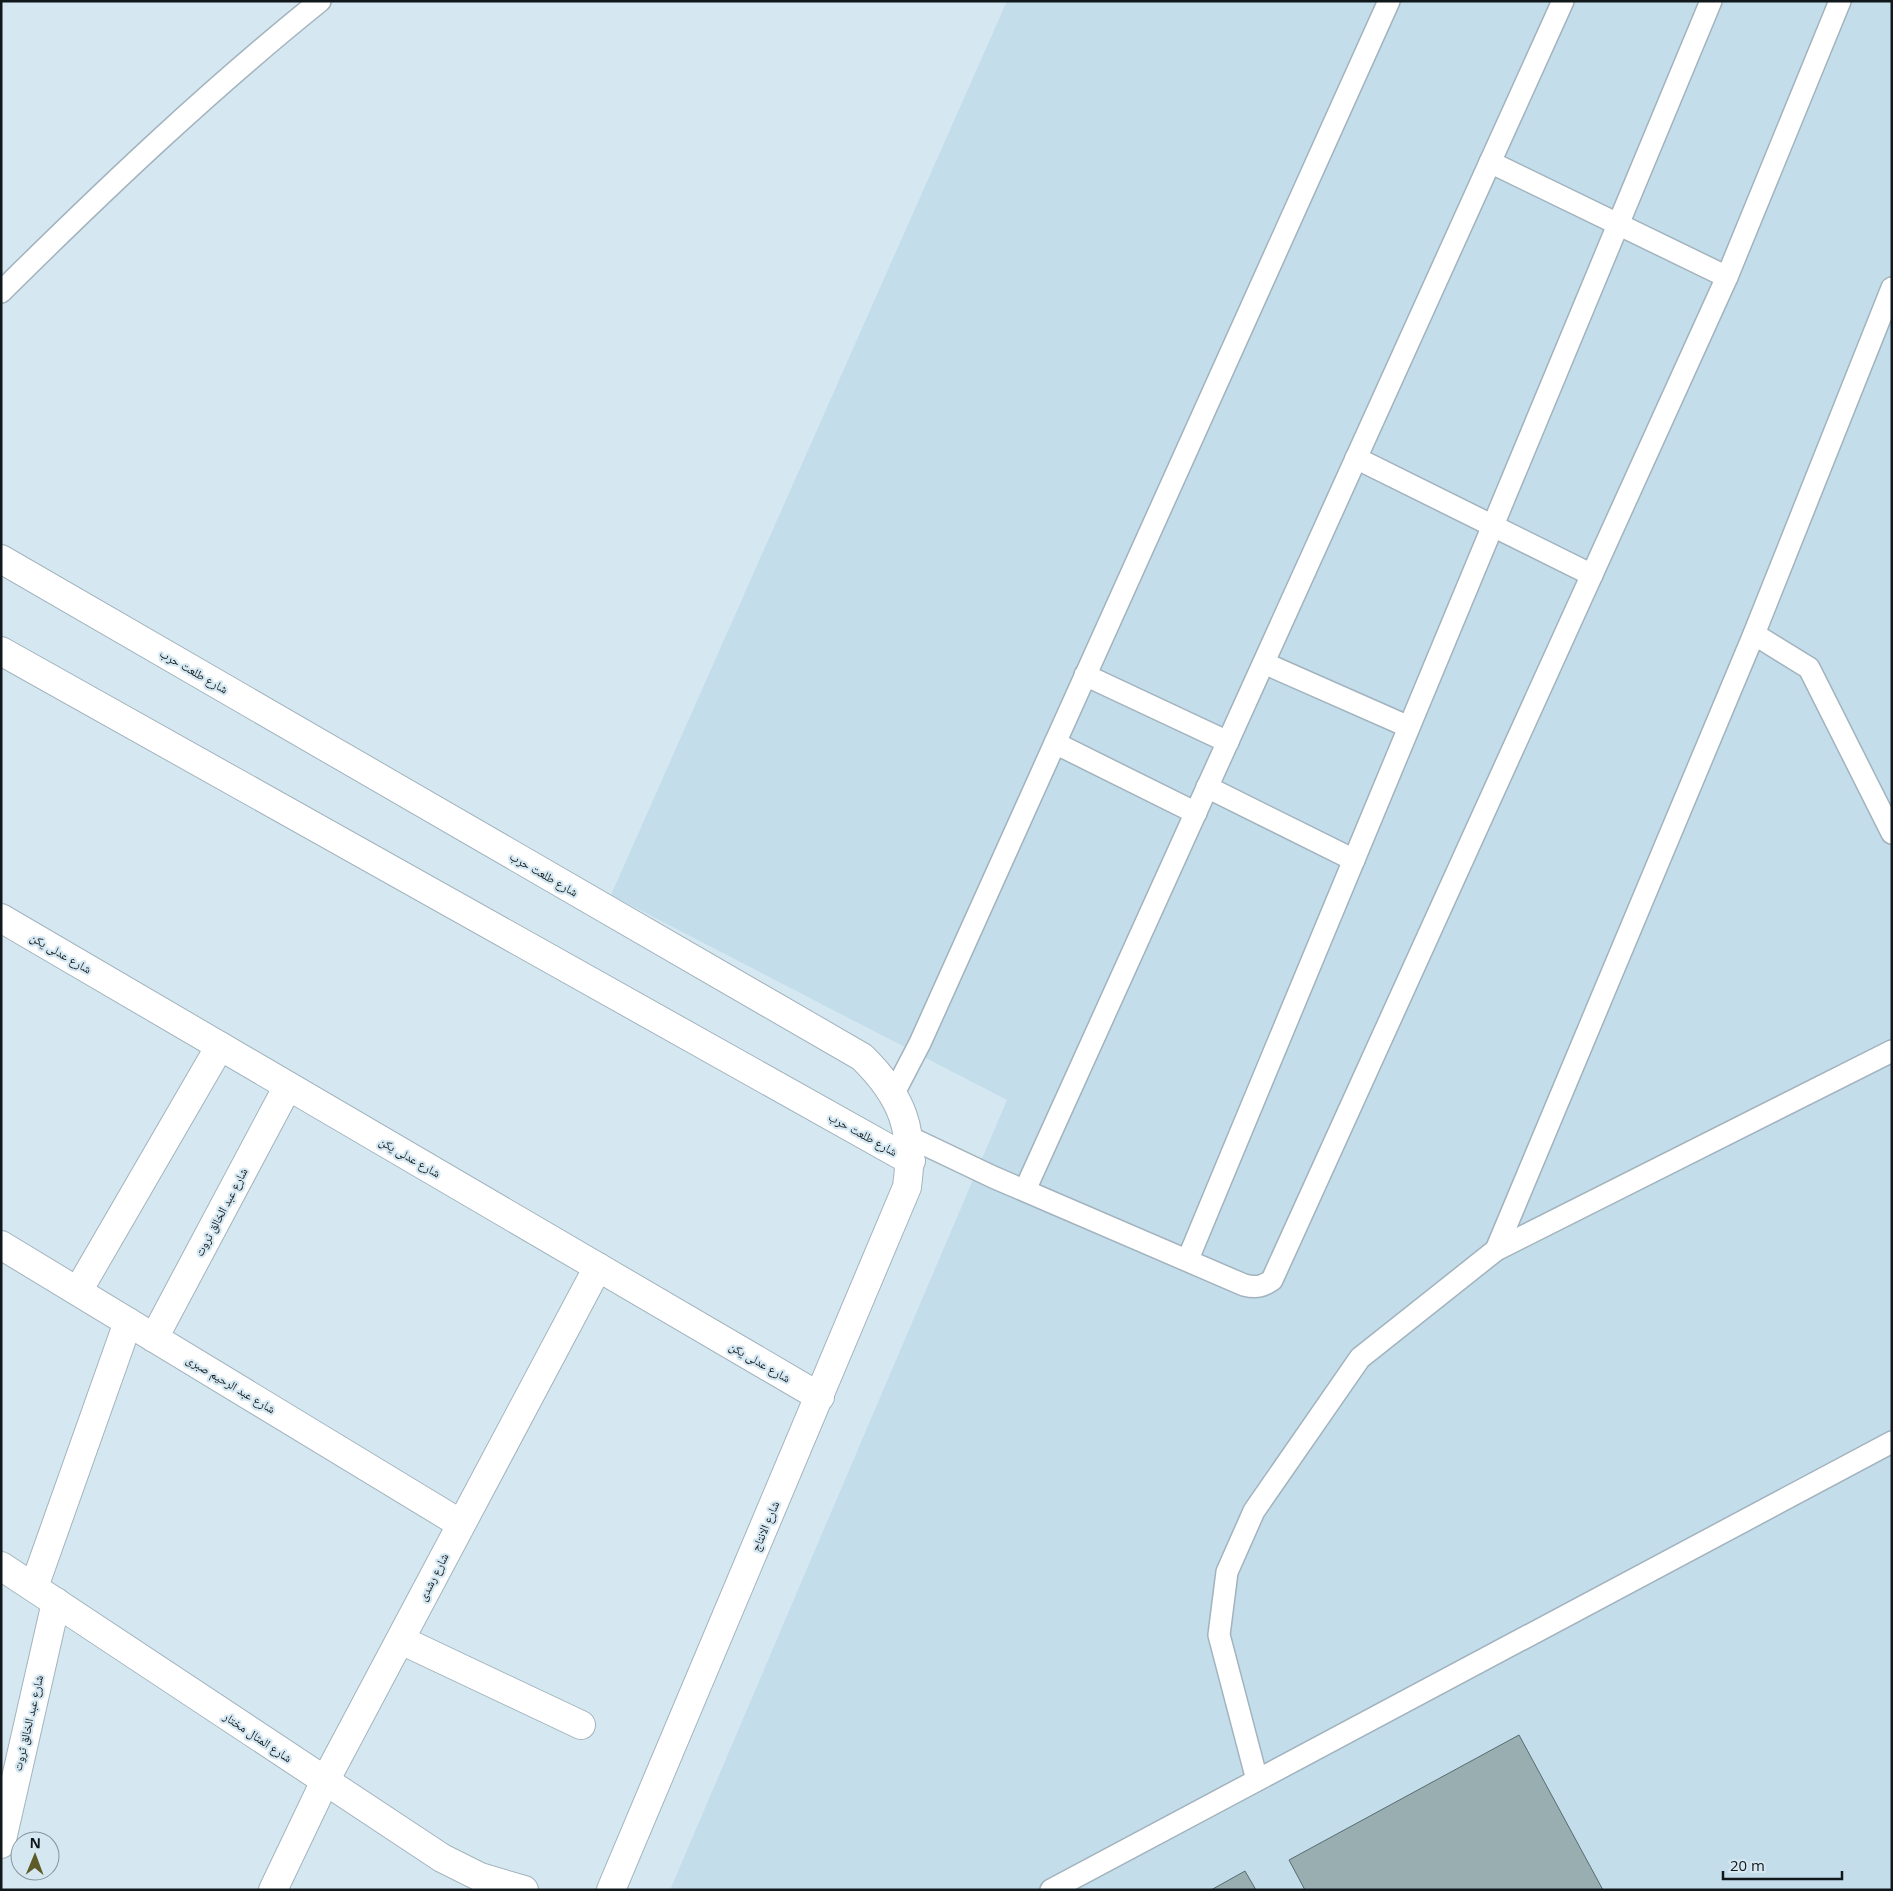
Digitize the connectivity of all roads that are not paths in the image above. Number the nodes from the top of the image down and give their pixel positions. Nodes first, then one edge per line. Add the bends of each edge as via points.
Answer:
1 (320, 1) edge
2 (1390, 1) edge
3 (1563, 1) edge
4 (1711, 1) edge
5 (1840, 1) edge
6 (1490, 162) junction
7 (1618, 224) junction
8 (1727, 277) junction
9 (1892, 288) edge
10 (1, 292) edge
11 (1356, 458) junction
12 (1493, 526) junction
13 (5, 569) edge
14 (1592, 575) junction
15 (1754, 634) junction
16 (1, 652) edge
17 (1264, 663) junction
18 (1085, 675) junction
19 (1409, 727) junction
20 (1228, 742) junction
21 (1055, 743) junction
22 (1207, 787) junction
23 (1196, 813) junction
24 (1892, 833) edge
25 (1354, 860) junction
26 (1, 918) edge
27 (220, 1046) junction
28 (1892, 1051) edge
29 (288, 1086) junction
30 (894, 1093) junction
31 (910, 1149) junction
32 (1024, 1190) junction
33 (1, 1245) edge
34 (1496, 1250) junction
35 (1188, 1259) junction
36 (598, 1267) junction
37 (78, 1291) junction
38 (128, 1322) junction
39 (154, 1338) junction
40 (820, 1397) junction
41 (1892, 1442) edge
42 (461, 1524) junction
43 (1, 1566) edge
44 (34, 1587) junction
45 (56, 1602) junction
46 (401, 1640) junction
47 (581, 1725) dead end
48 (1257, 1780) junction
49 (325, 1781) junction
50 (1, 1844) edge
51 (273, 1890) edge
52 (524, 1890) edge
53 (610, 1890) edge
54 (1051, 1890) edge

1 - 10 lane via 191,111
2 - 18 lane
3 - 6 lane
4 - 7 lane
5 - 8 lane
6 - 7 lane
6 - 11 lane
7 - 8 lane
7 - 12 lane
8 - 14 lane
9 - 15 lane
11 - 12 lane
11 - 17 lane
12 - 14 lane
12 - 19 lane
13 - 30 street, شارع طلعت حرب via 862,1057
14 - 35 lane via 1272,1280 1264,1286 1254,1287
15 - 24 lane via 1809,668
15 - 34 lane
16 - 31 street, شارع طلعت حرب
17 - 19 lane
17 - 20 lane
18 - 20 lane
18 - 21 lane
19 - 25 lane
20 - 22 lane
21 - 23 lane
21 - 30 lane via 920,1043
22 - 23 lane
22 - 25 lane
23 - 32 lane
25 - 35 lane
26 - 27 street, شارع عدلى يكن
27 - 29 street, شارع عدلى يكن
27 - 37 street
28 - 34 lane
29 - 36 street, شارع عدلى يكن
29 - 39 street, شارع عبد الخالق ثروت
30 - 31 street, شارع طلعت حرب via 904,1114
31 - 32 lane
31 - 40 street, شارع الانتاج via 907,1187
32 - 35 lane
33 - 37 street, شارع عبد الرحيم صبرى
34 - 48 lane via 1360,1358 1254,1511 1227,1572 1219,1636
36 - 40 street, شارع عدلى يكن
36 - 42 street, شارع رشدى
37 - 38 street, شارع عبد الرحيم صبرى
38 - 39 street, شارع عبد الرحيم صبرى
38 - 44 street
39 - 42 street, شارع عبد الرحيم صبرى
40 - 53 street, شارع الانتاج
41 - 48 lane
42 - 46 street, شارع رشدى
43 - 44 street, شارع المثال مختار
44 - 45 street, شارع المثال مختار
45 - 49 street, شارع المثال مختار
45 - 50 street, شارع عبد الخالق ثروت
46 - 47 street
46 - 49 street, شارع رشدى
48 - 54 lane
49 - 51 street, شارع رشدى
49 - 52 street, شارع المثال مختار via 442,1858 480,1878

